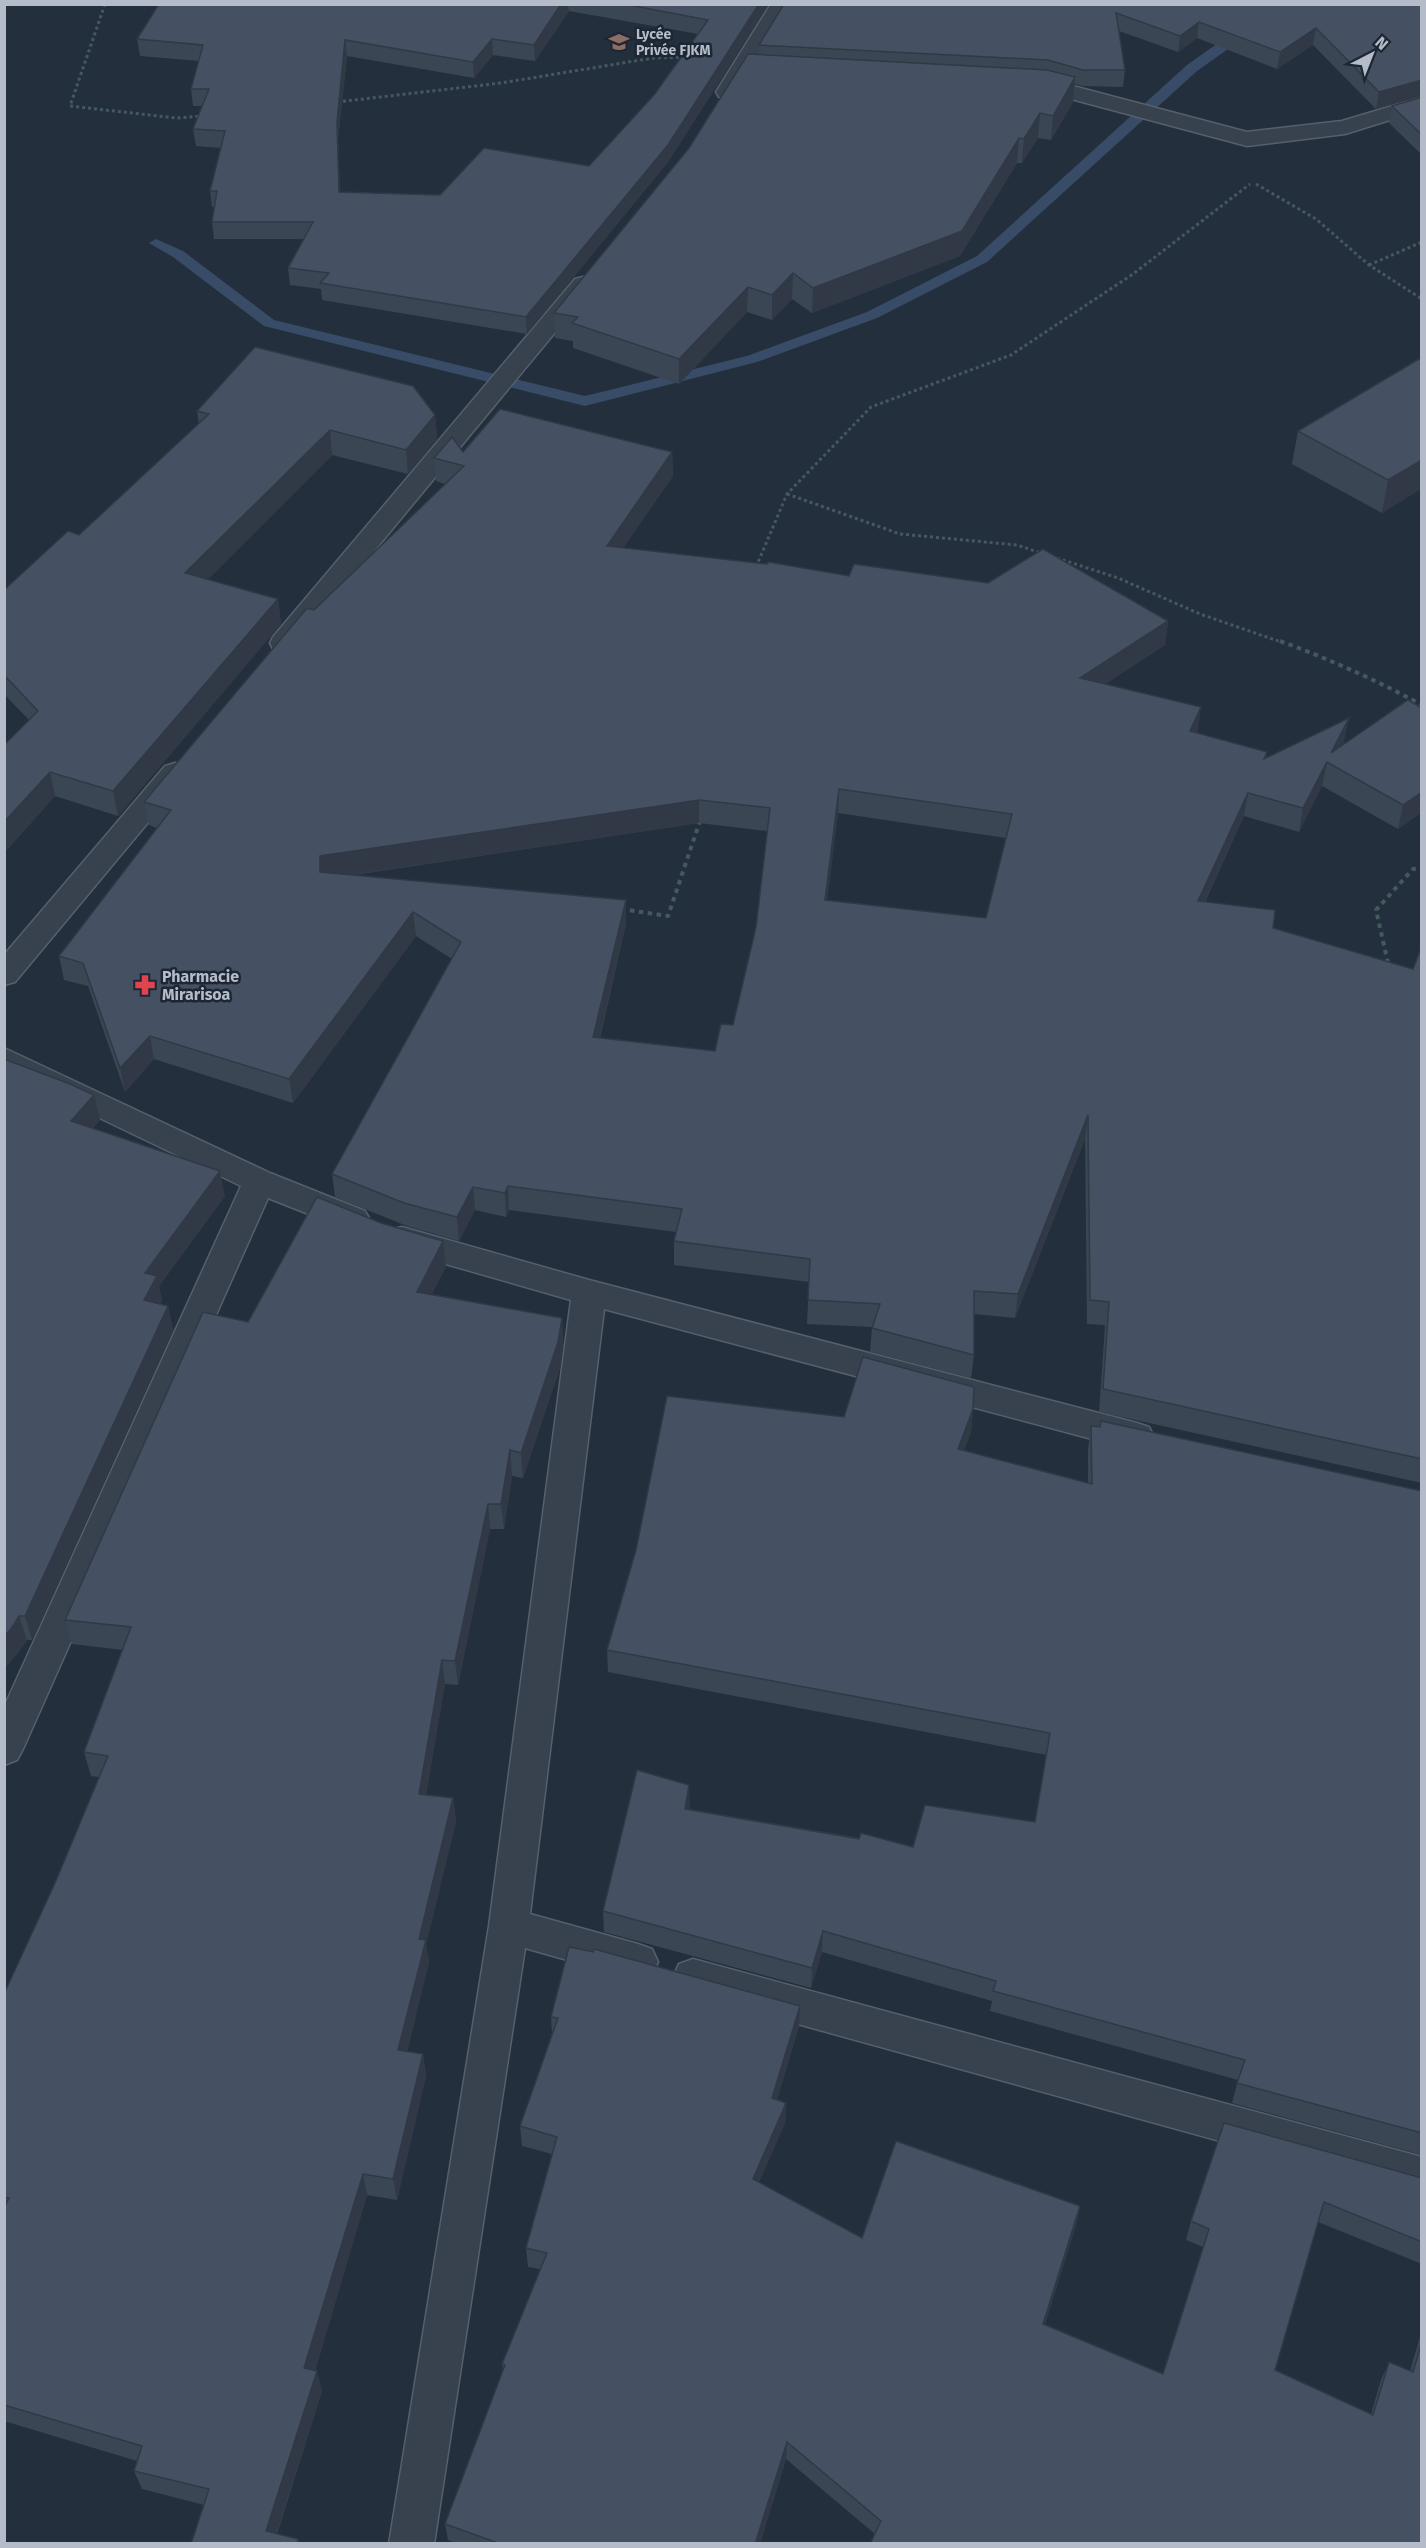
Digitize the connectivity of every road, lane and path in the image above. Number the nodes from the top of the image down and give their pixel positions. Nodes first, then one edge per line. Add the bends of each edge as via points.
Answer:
1 (105, 4) edge
2 (782, 4) edge
3 (752, 64) junction
4 (1011, 84) edge
5 (327, 103) edge
6 (1422, 103) edge
7 (717, 108) edge
8 (210, 116) edge
9 (1422, 242) edge
10 (1369, 265) junction
11 (596, 268) edge
12 (1422, 299) edge
13 (787, 494) junction
14 (753, 573) edge
15 (269, 659) edge
16 (1422, 705) edge
17 (192, 751) edge
18 (701, 819) edge
19 (1422, 868) edge
20 (610, 908) edge
21 (1396, 968) edge
22 (4, 975) edge
23 (4, 1059) edge
24 (259, 1181) junction
25 (590, 1293) junction
26 (1169, 1444) edge
27 (4, 1749) edge
28 (509, 1926) junction
29 (1422, 2176) edge
30 (411, 2544) edge

1 - 8 path via 70,106 176,118
2 - 3 street
3 - 5 path via 653,58 501,84
3 - 7 street
4 - 6 street via 1046,86 1247,139 1345,127
9 - 10 path
10 - 12 path
10 - 13 path via 1316,219 1253,181 1133,274 1011,355 871,407
11 - 15 street
13 - 14 path
13 - 16 path via 900,534 1017,545 1107,574 1200,614 1313,653
17 - 22 street
18 - 20 path via 668,916
19 - 21 path via 1413,869 1376,910 1387,963
23 - 24 street
24 - 25 street via 397,1238
24 - 27 street
25 - 26 street
25 - 28 street
28 - 29 street
28 - 30 street

